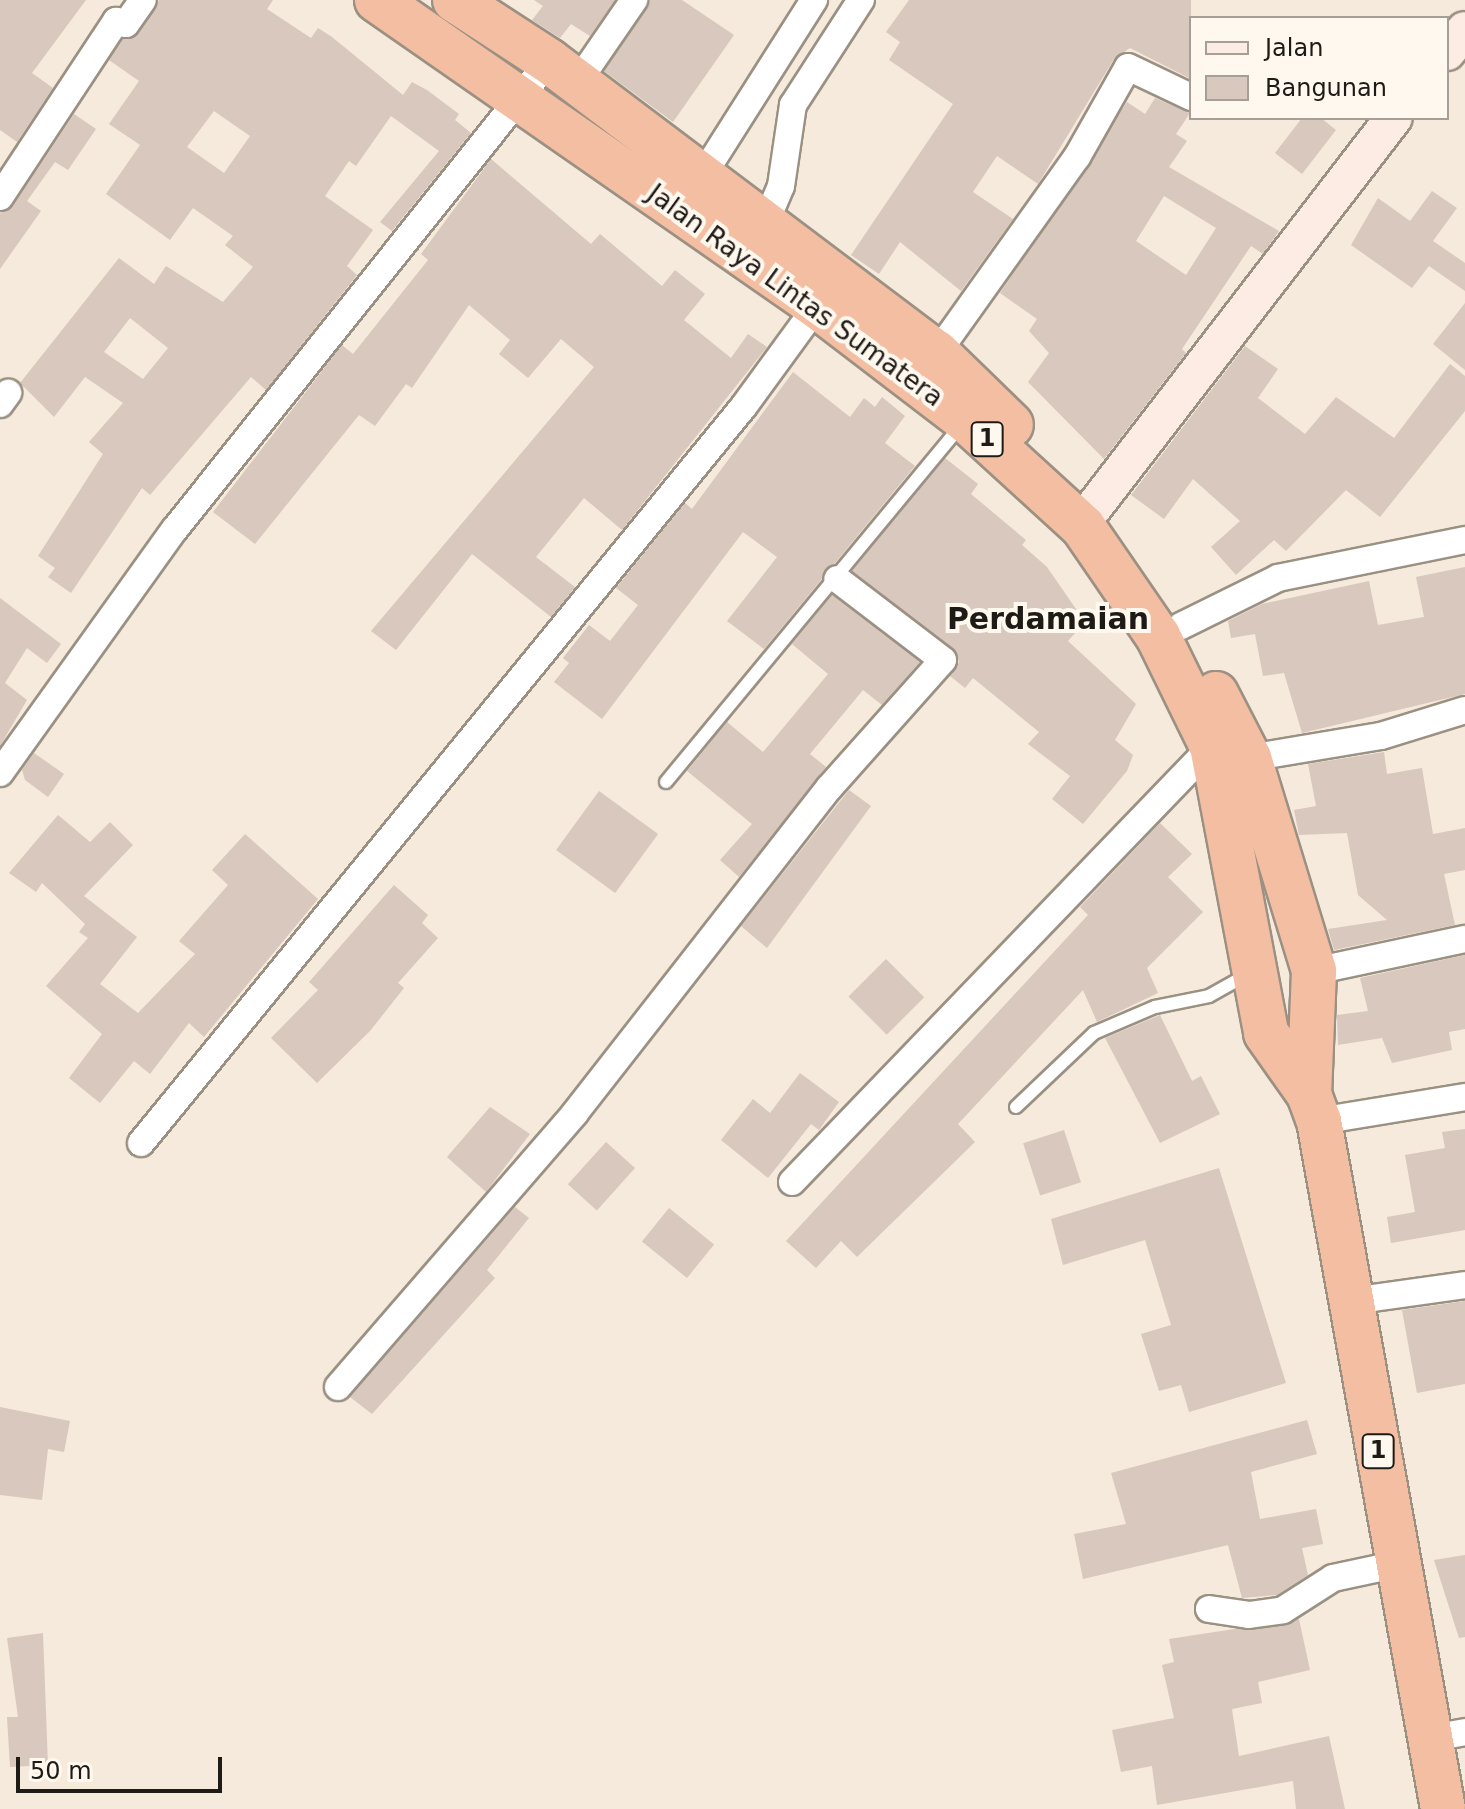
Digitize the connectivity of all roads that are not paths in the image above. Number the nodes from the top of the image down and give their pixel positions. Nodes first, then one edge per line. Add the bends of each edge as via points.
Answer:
1 (143, 0) edge
2 (377, 0) edge
3 (455, 0) edge
4 (634, 0) edge
5 (814, 0) edge
6 (861, 0) edge
7 (1465, 30) edge
8 (1449, 50) edge
9 (563, 72) junction
10 (1189, 96) edge
11 (520, 98) junction
12 (1392, 120) edge
13 (701, 178) junction
14 (0, 197) edge
15 (765, 224) junction
16 (817, 306) junction
17 (937, 353) junction
18 (966, 420) junction
19 (1094, 507) junction
20 (1465, 540) edge
21 (837, 579) junction
22 (1181, 626) junction
23 (1465, 710) edge
24 (1231, 752) junction
25 (0, 773) edge
26 (666, 782) dead end
27 (1465, 939) edge
28 (1314, 971) junction
29 (1250, 972) junction
30 (1465, 1097) edge
31 (1016, 1107) dead end
32 (1314, 1108) junction
33 (141, 1143) dead end
34 (792, 1182) dead end
35 (1465, 1285) edge
36 (1351, 1301) junction
37 (338, 1387) dead end
38 (1399, 1564) junction
39 (1209, 1609) dead end
40 (1448, 1735) edge
41 (1443, 1809) edge

1 - 14 street via 126,24 116,21
2 - 11 highway, Jalan Raya Lintas Sumatera / 1
3 - 9 highway, Jalan Raya Lintas Sumatera / 1
4 - 9 street
5 - 13 street
6 - 15 street via 793,105 781,186
7 - 8 street
9 - 11 street
9 - 13 highway, Jalan Raya Lintas Sumatera / 1
10 - 17 street via 1128,67 1077,157
11 - 16 highway, Jalan Raya Lintas Sumatera / 1
11 - 25 street via 175,529
12 - 19 street
13 - 15 highway, Jalan Raya Lintas Sumatera / 1
15 - 17 highway, Jalan Raya Lintas Sumatera / 1
16 - 18 highway, Jalan Raya Lintas Sumatera / 1
16 - 33 street via 744,406
17 - 19 highway, Jalan Raya Lintas Sumatera / 1
18 - 21 lane
18 - 24 highway, Jalan Raya Lintas Sumatera / 1 via 1083,527
19 - 22 highway, Jalan Raya Lintas Sumatera / 1
20 - 22 street via 1278,578
21 - 26 lane
21 - 37 street via 943,660 829,788 575,1113
22 - 24 highway, Jalan Raya Lintas Sumatera / 1
23 - 24 street via 1381,736
24 - 28 highway, Jalan Raya Lintas Sumatera / 1
24 - 29 highway, Jalan Raya Lintas Sumatera / 1
24 - 34 street
27 - 28 street
28 - 32 highway, Jalan Raya Lintas Sumatera / 1
29 - 31 lane via 1209,996 1155,1007 1094,1033
29 - 32 highway, Jalan Raya Lintas Sumatera / 1 via 1266,1033
30 - 32 street
32 - 36 highway, Jalan Raya Lintas Sumatera / 1
35 - 36 street
36 - 38 highway, Jalan Raya Lintas Sumatera / 1
38 - 39 street via 1333,1578 1283,1610 1249,1615
38 - 40 highway, Jalan Raya Lintas Sumatera / 1
40 - 41 highway, Jalan Raya Lintas Sumatera / 1

